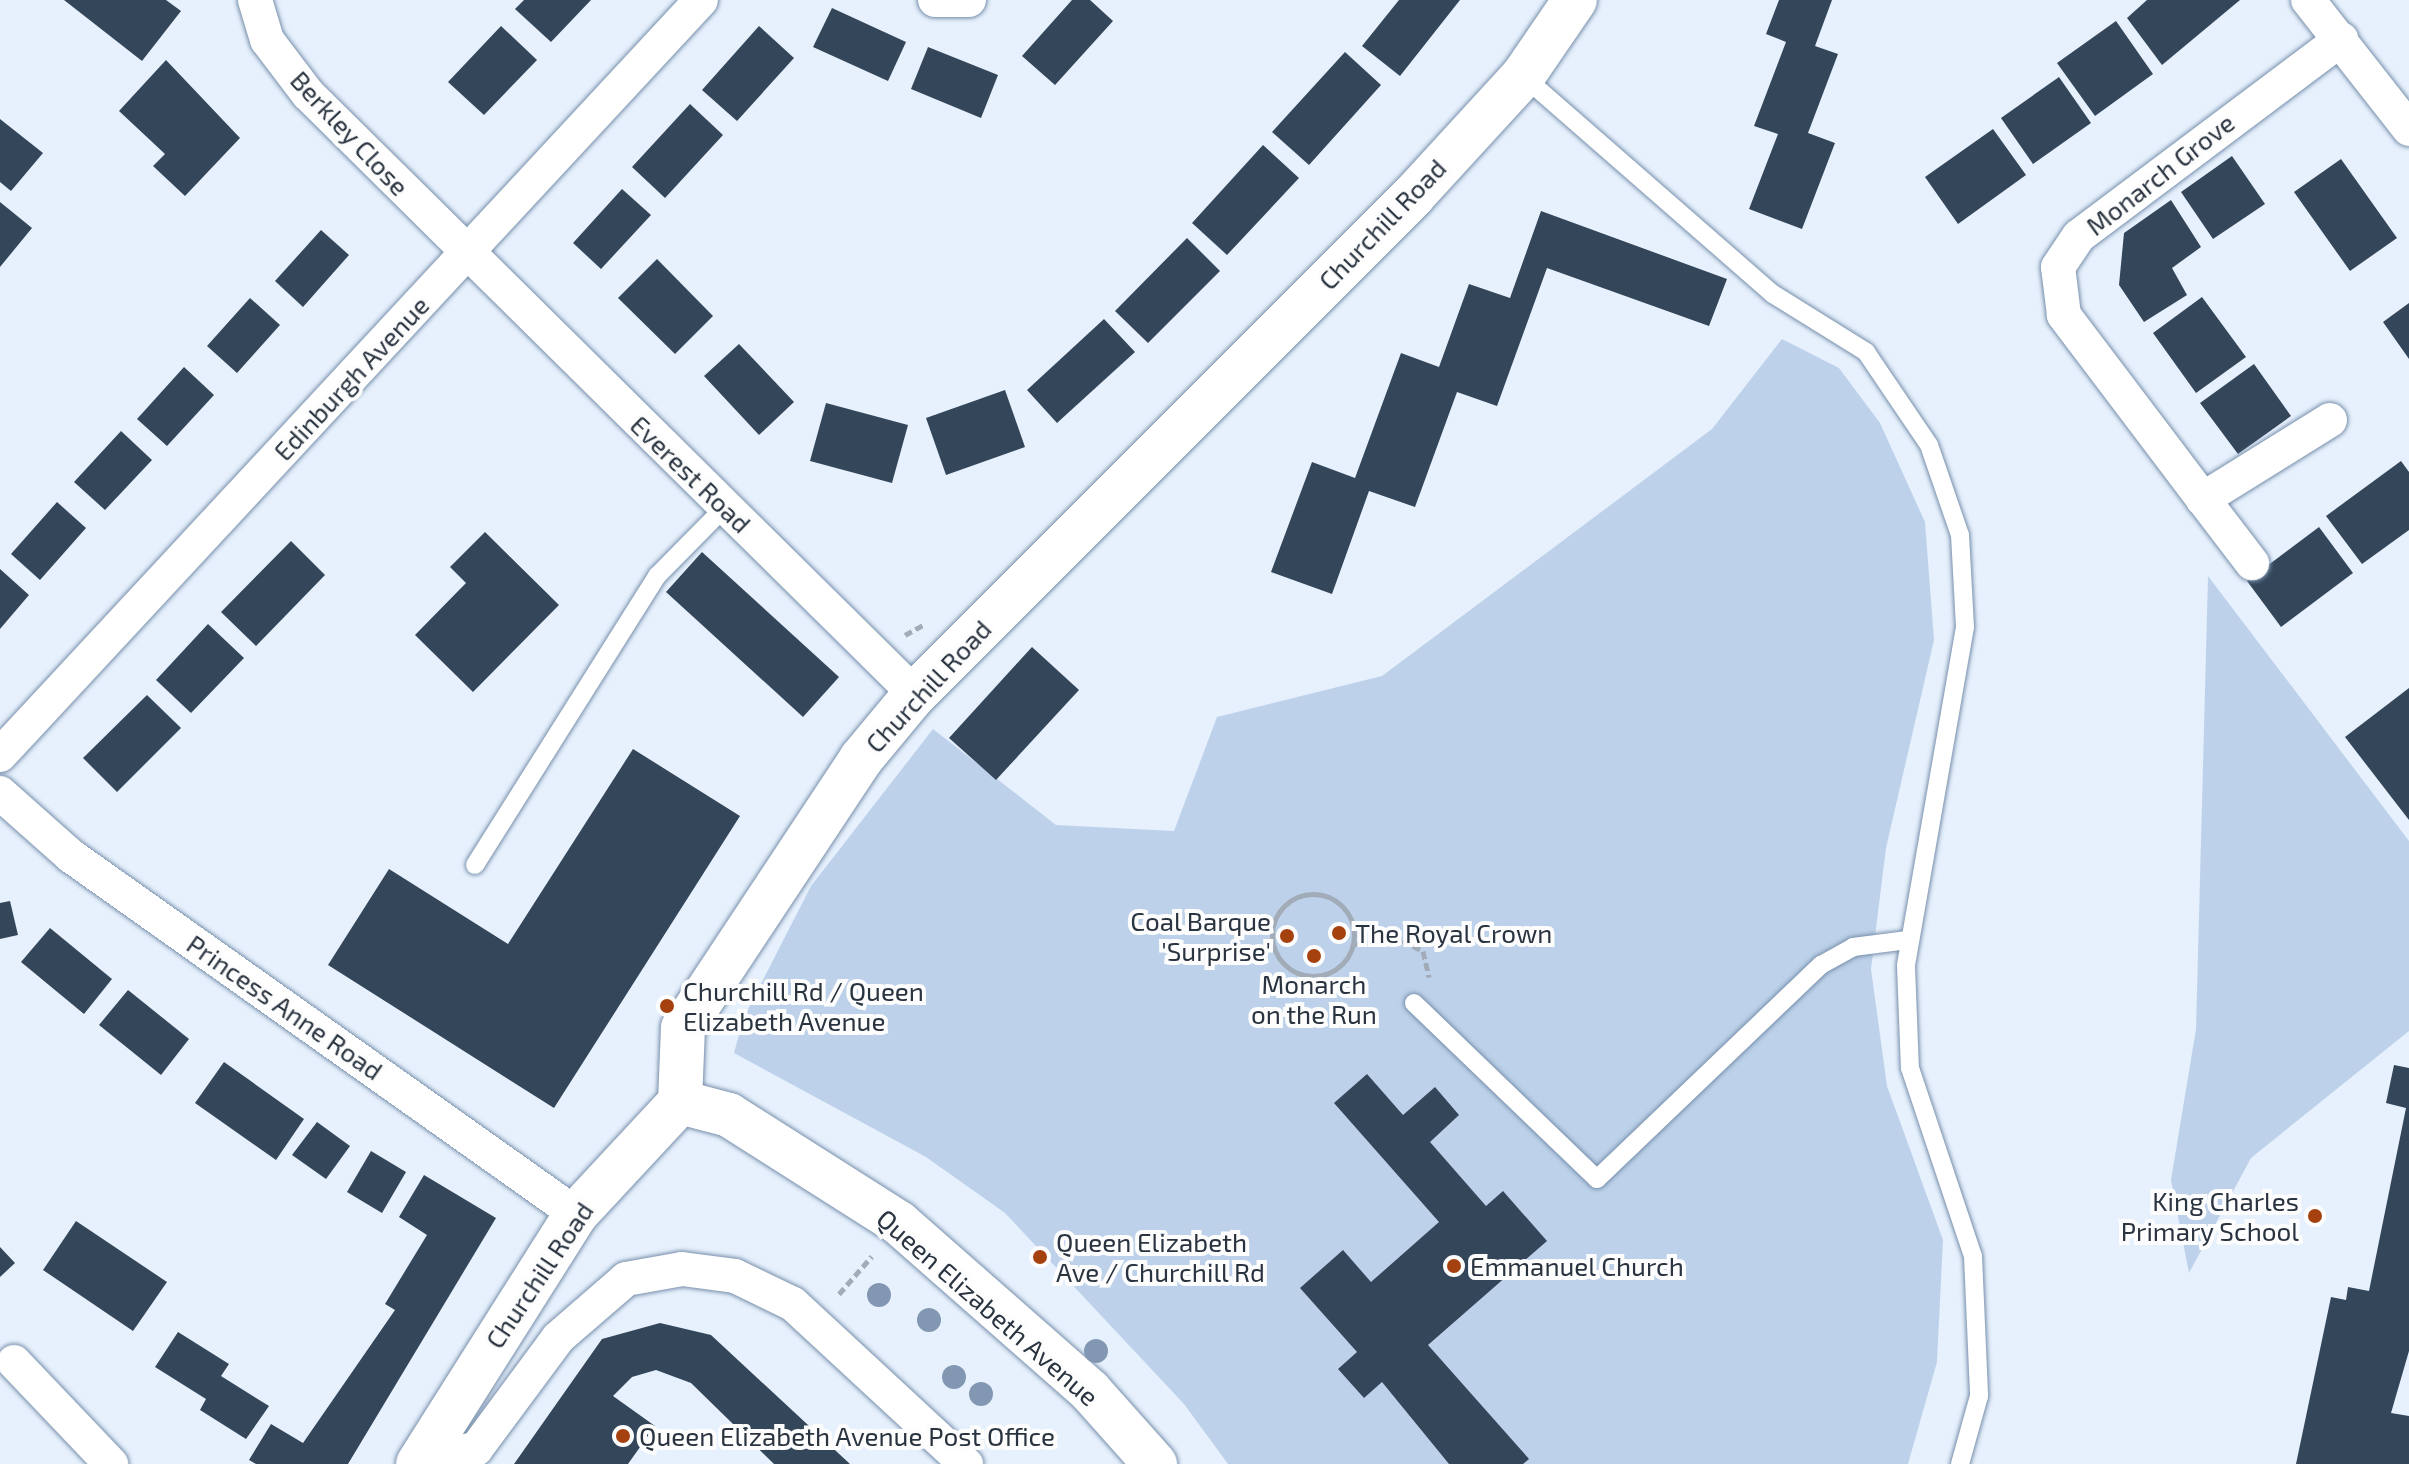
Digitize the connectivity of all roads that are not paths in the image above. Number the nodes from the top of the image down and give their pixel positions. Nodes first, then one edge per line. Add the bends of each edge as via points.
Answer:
1 (255, 0) edge
2 (701, 0) edge
3 (935, 0) edge
4 (969, 0) edge
5 (1575, 0) edge
6 (2308, 0) edge
7 (2341, 39) junction
8 (1523, 76) junction
9 (2409, 129) edge
10 (467, 254) junction
11 (2330, 420) dead end
12 (2203, 499) junction
13 (725, 507) junction
14 (2252, 563) dead end
15 (915, 694) junction
16 (0, 755) edge
17 (0, 793) edge
18 (475, 865) dead end
19 (1908, 940) junction
20 (1414, 1003) road end
21 (680, 1102) junction
22 (576, 1214) junction
23 (14, 1362) dead end
24 (420, 1461) edge
25 (111, 1464) edge
26 (966, 1464) edge
27 (1155, 1464) edge
28 (1960, 1464) edge

1 - 10 street, Berkley Close via 267,40 308,94
2 - 10 street, Edinburgh Avenue
3 - 4 street
5 - 8 street, Churchill Road
6 - 7 street
7 - 9 street
7 - 12 street, Monarch Grove via 2090,227 2058,267 2064,315
8 - 15 street, Churchill Road
8 - 19 lane via 1773,294 1866,352 1929,445 1960,535 1965,627
10 - 13 street, Everest Road
10 - 16 street, Edinburgh Avenue
11 - 12 street
12 - 14 street, Monarch Grove
13 - 15 street, Everest Road
13 - 18 lane via 657,576
15 - 21 street, Churchill Road via 831,798 683,1028
17 - 22 street, Princess Anne Road via 71,856
19 - 20 lane via 1853,947 1821,965 1597,1179
19 - 28 lane via 1910,1068 1973,1256 1979,1396
21 - 22 street, Churchill Road
21 - 27 street, Queen Elizabeth Avenue via 729,1115 899,1223 1090,1391
22 - 24 street, Churchill Road
23 - 25 street
24 - 26 street via 476,1449 558,1338 626,1279 682,1269 735,1276 793,1304

